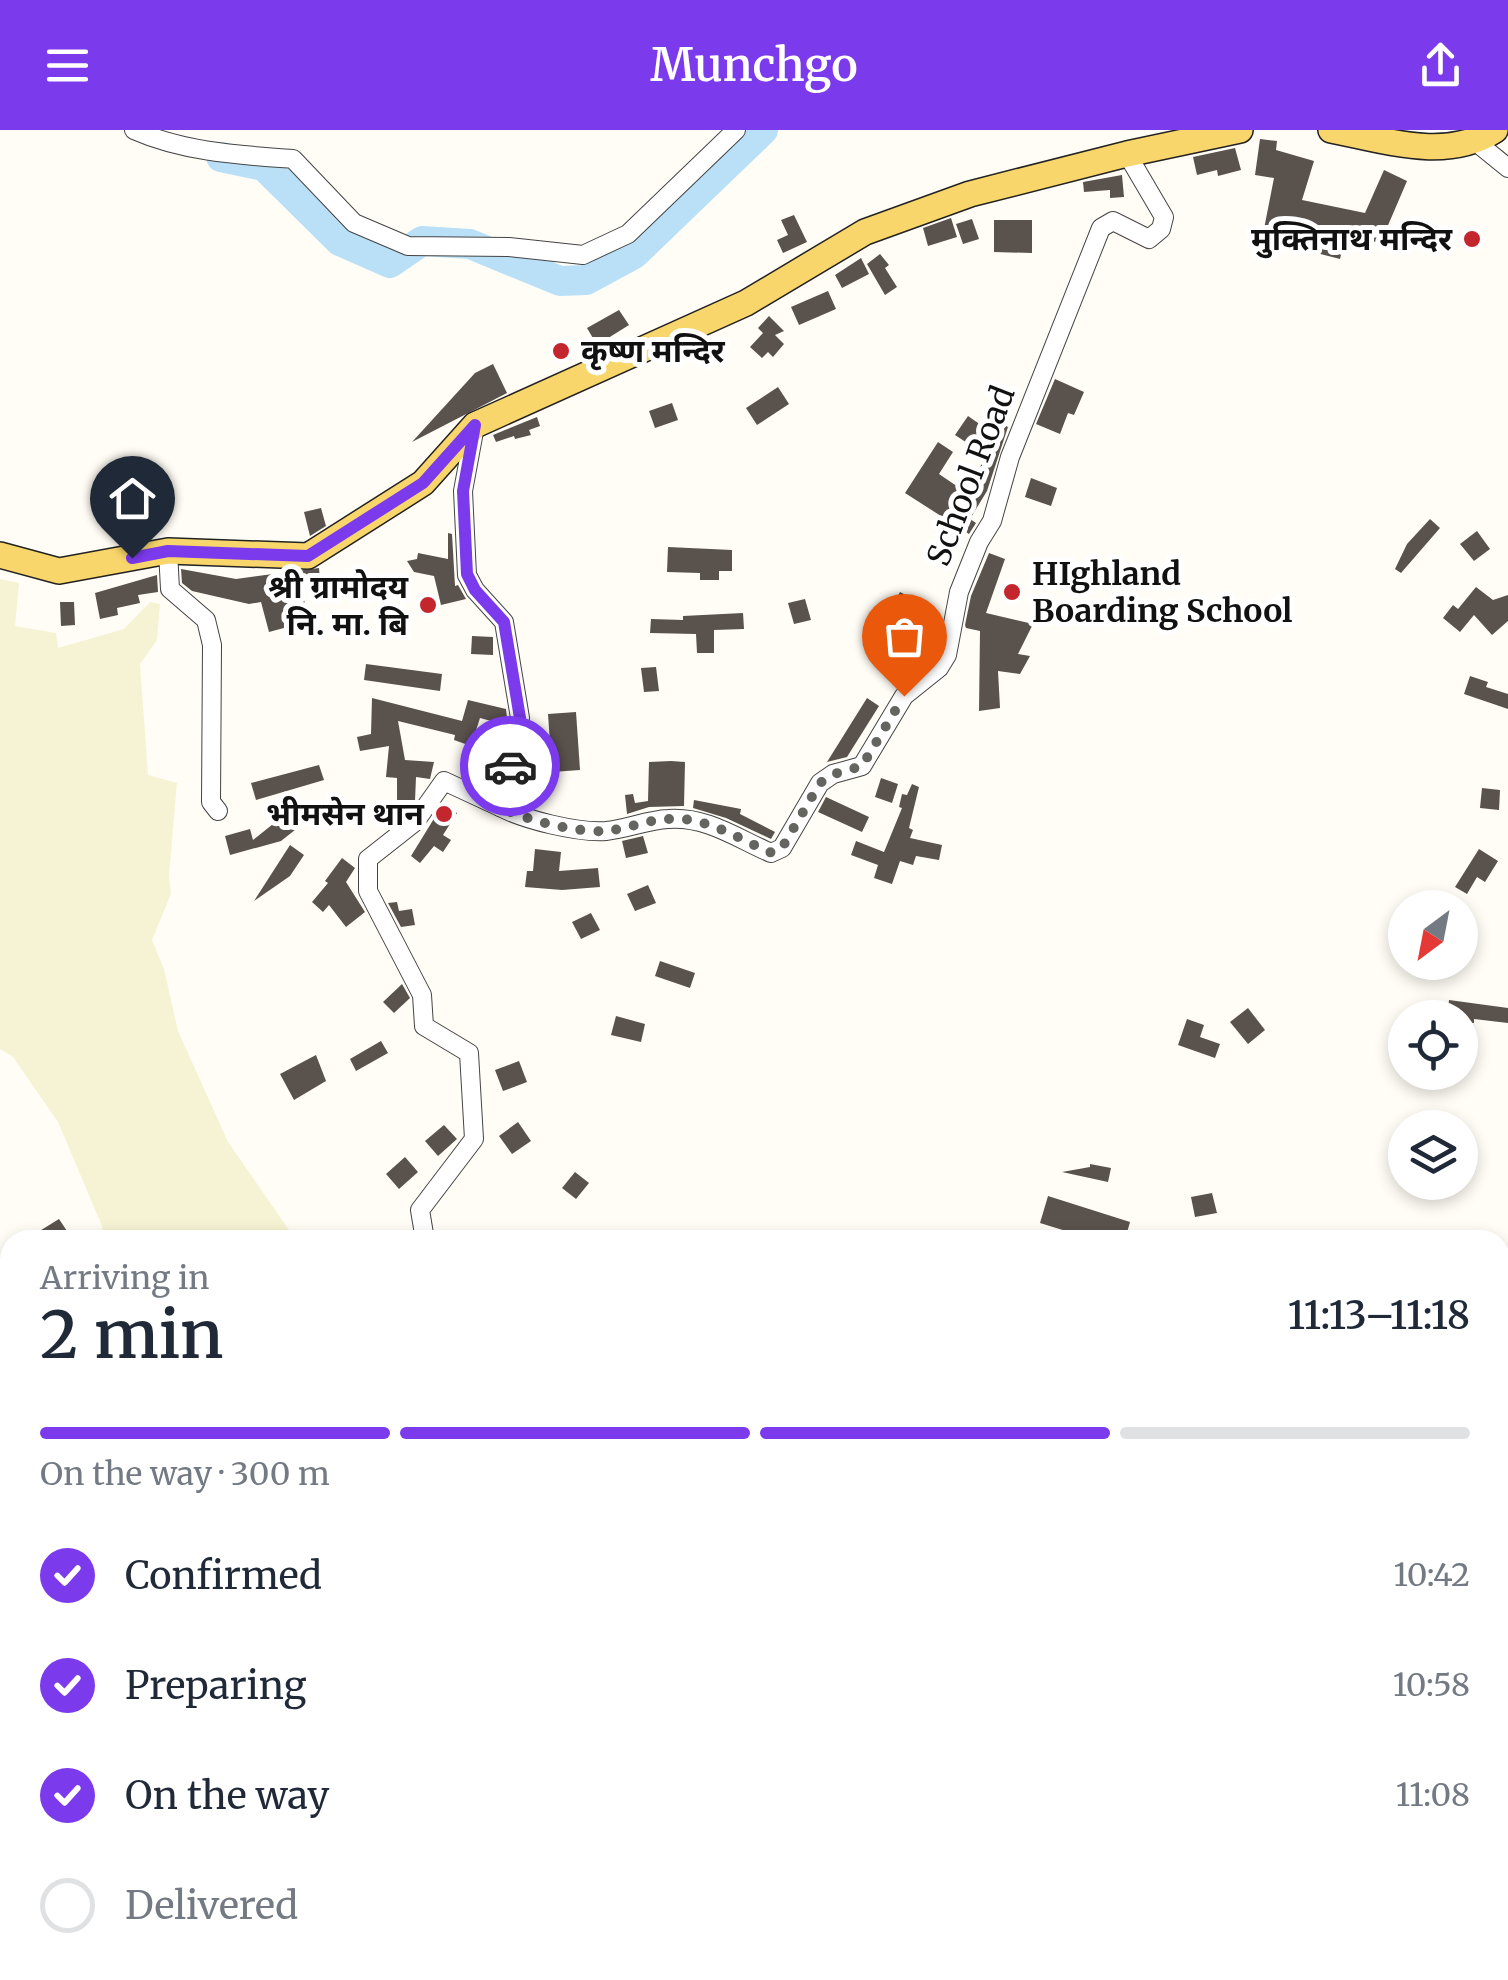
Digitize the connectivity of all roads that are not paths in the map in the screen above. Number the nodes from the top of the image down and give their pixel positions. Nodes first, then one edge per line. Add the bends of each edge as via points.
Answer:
1 (134, 130) edge
2 (736, 130) edge
3 (1240, 130) edge
4 (1331, 130) edge
5 (1485, 136) edge
6 (1127, 154) junction
7 (1508, 168) edge
8 (475, 425) junction
9 (168, 551) junction
10 (0, 556) edge
11 (500, 807) junction
12 (218, 810) dead end
13 (423, 1230) edge

1 - 2 street via 227,154 293,159 354,223 408,246 509,246 583,255 628,234
3 - 6 main road
4 - 5 main road via 1433,148
5 - 7 street
6 - 8 main road via 970,194 865,232 746,303
6 - 11 street, School Road via 1164,217 1161,229 1149,239 1113,222 1100,228 992,521 959,592 947,655 904,696 862,766 820,783 782,848 772,853 695,821 593,831
8 - 9 main road via 423,483 308,556
8 - 11 street via 463,491 467,574 504,622 520,718
9 - 10 main road via 59,571
9 - 12 street via 170,589 206,620 212,645 211,802
11 - 13 street via 444,780 415,822 368,860 368,891 422,995 424,1026 469,1053 474,1139 420,1210

